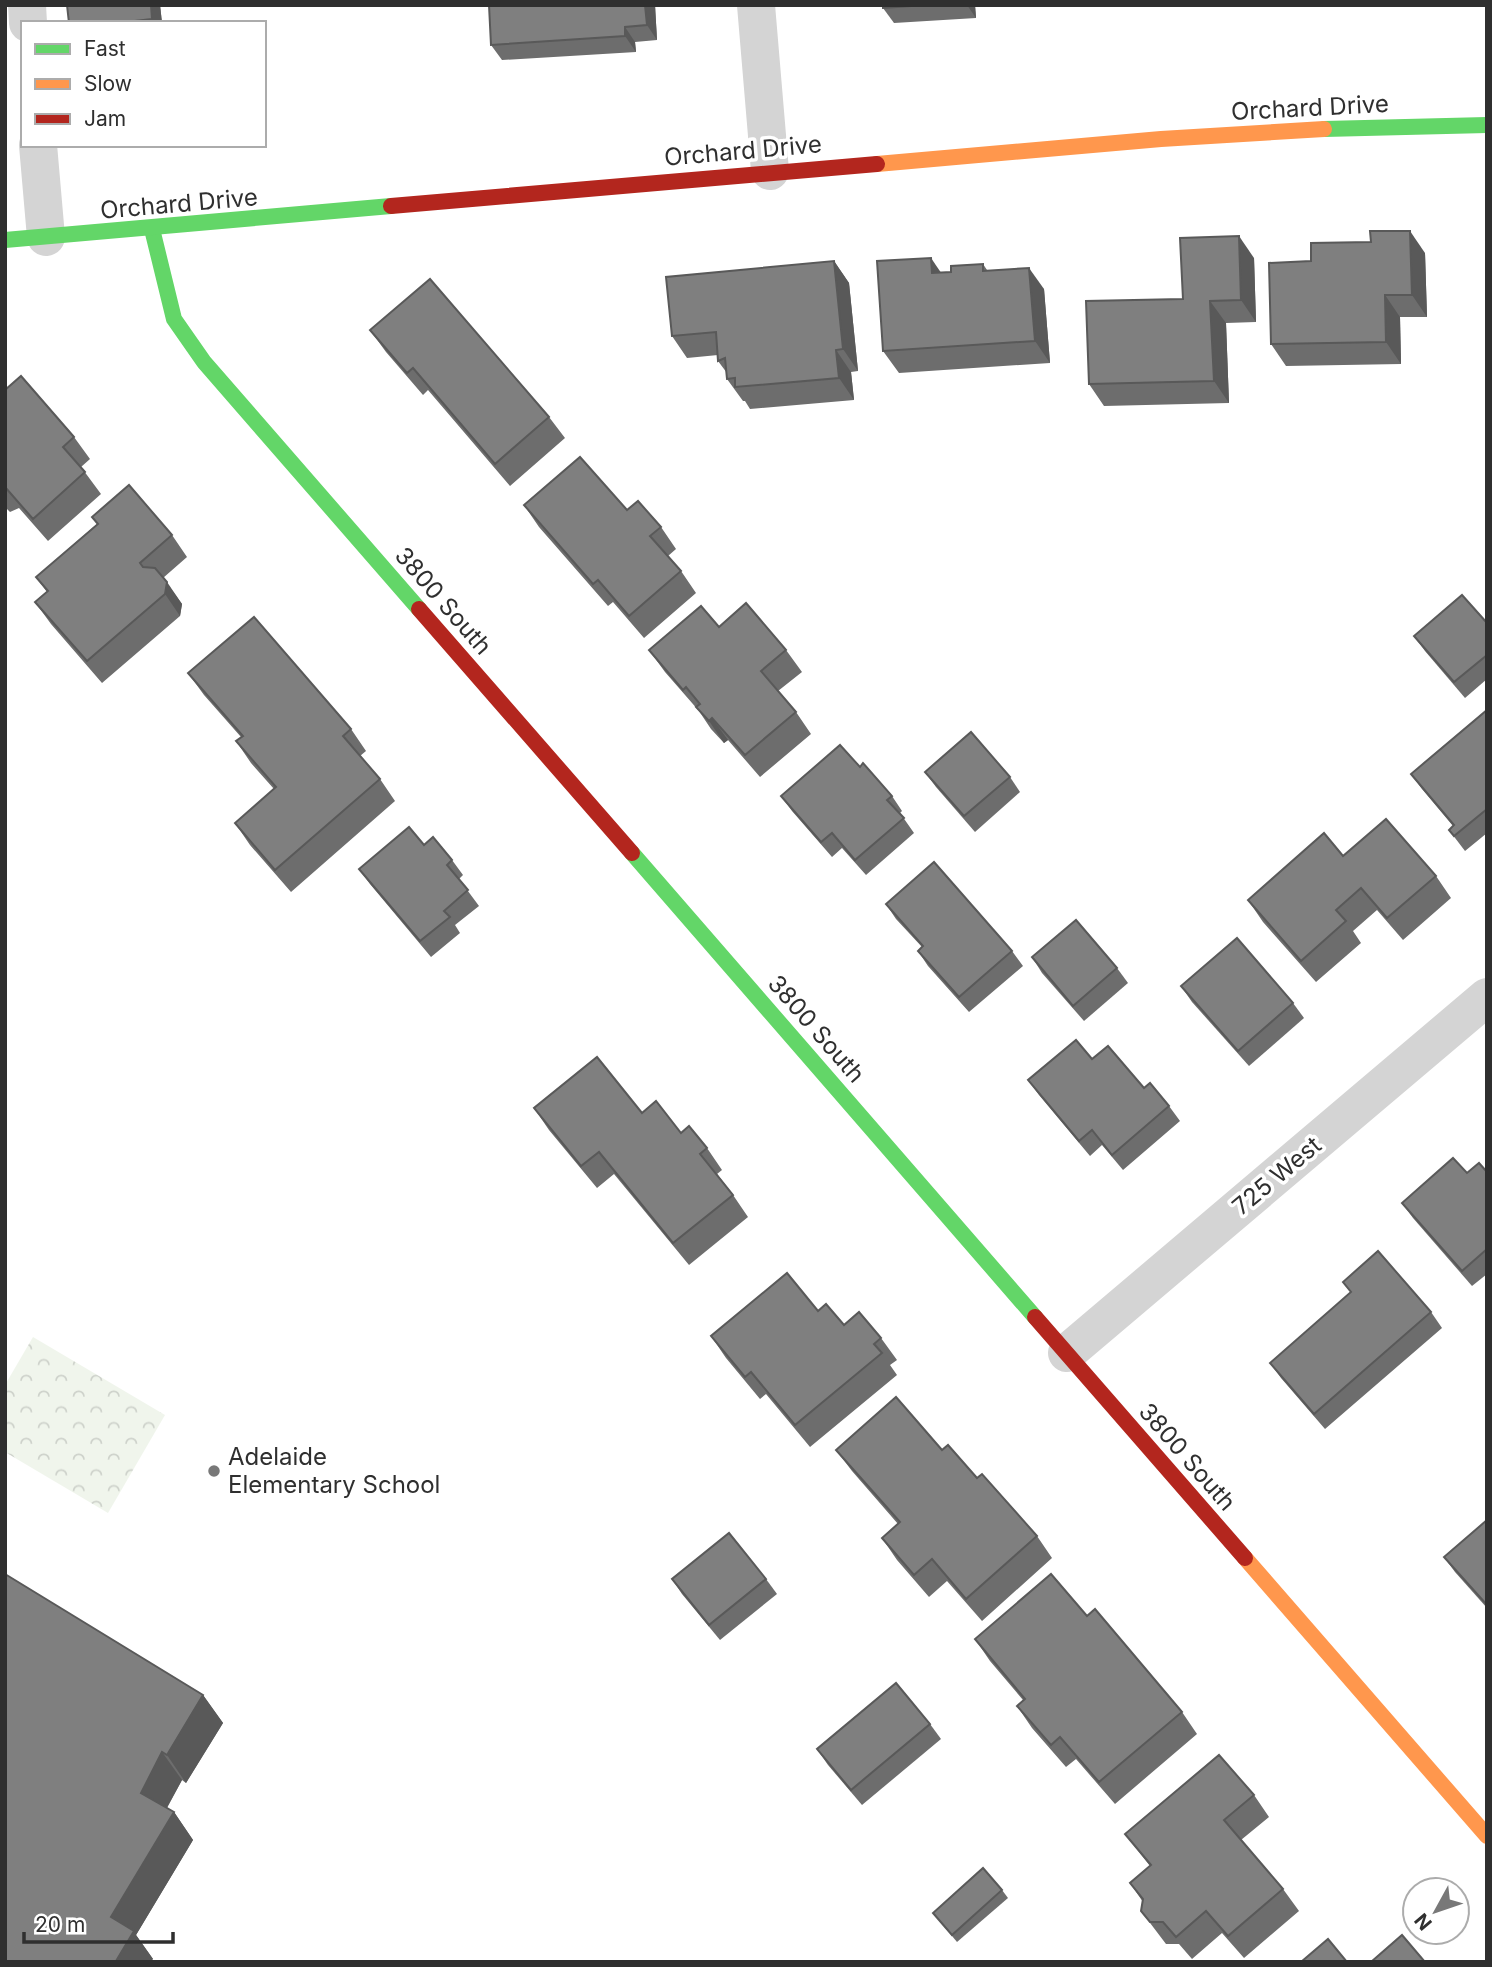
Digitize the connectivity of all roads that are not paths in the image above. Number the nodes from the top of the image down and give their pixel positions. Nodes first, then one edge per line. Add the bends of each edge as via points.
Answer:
1 (756, 5) edge
2 (1487, 125) edge
3 (38, 147) edge
4 (769, 171) junction
5 (152, 229) junction
6 (46, 237) junction
7 (5, 240) edge
8 (1487, 997) edge
9 (1067, 1353) junction
10 (1487, 1836) edge

1 - 4 street
2 - 4 street, Orchard Drive via 1286,131
3 - 6 street
4 - 5 street, Orchard Drive
5 - 6 street, Orchard Drive
5 - 9 street, 3800 South via 174,319 204,362
6 - 7 street, Orchard Drive
8 - 9 street, 725 West
9 - 10 street, 3800 South

